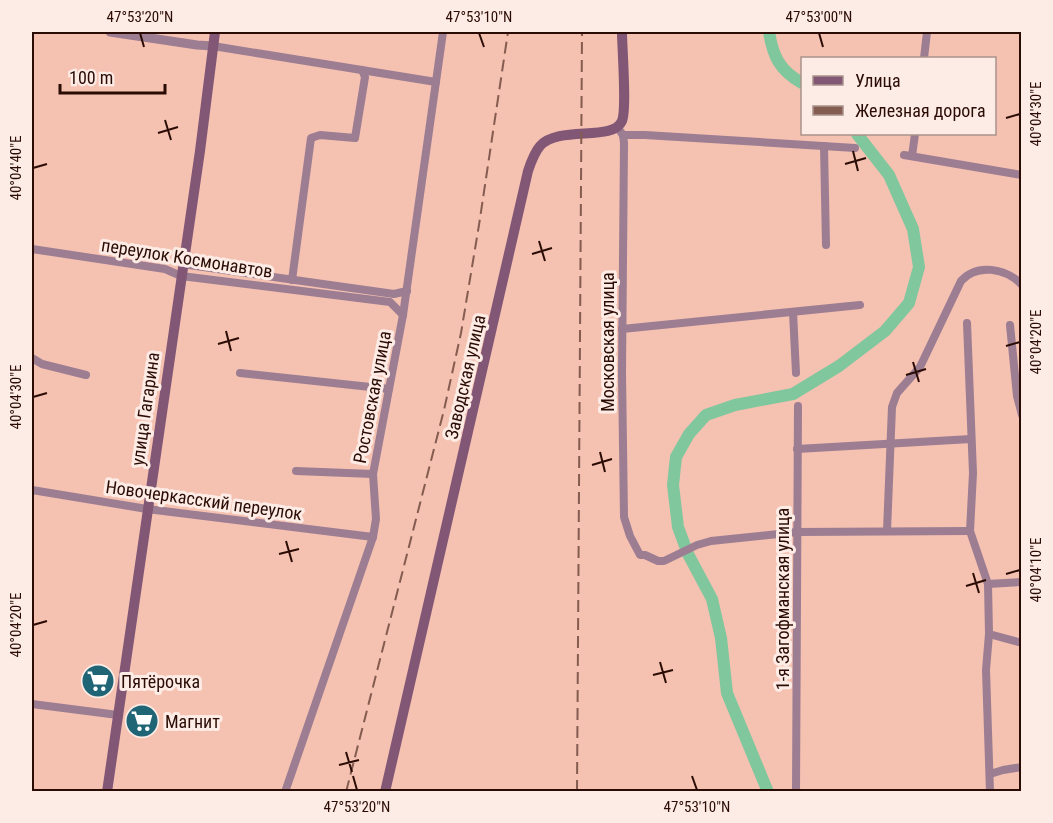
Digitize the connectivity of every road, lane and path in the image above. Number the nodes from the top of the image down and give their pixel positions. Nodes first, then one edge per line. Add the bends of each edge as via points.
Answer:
1 (110, 32) edge
2 (215, 32) edge
3 (443, 32) edge
4 (622, 32) edge
5 (927, 32) edge
6 (213, 46) junction
7 (924, 57) edge
8 (362, 70) junction
9 (436, 82) junction
10 (620, 131) junction
11 (915, 135) edge
12 (824, 146) junction
13 (855, 148) dead end
14 (1022, 175) edge
15 (826, 245) dead end
16 (32, 249) edge
17 (182, 264) junction
18 (181, 276) junction
19 (292, 280) junction
20 (1022, 285) edge
21 (407, 291) junction
22 (860, 305) dead end
23 (793, 312) junction
24 (403, 315) junction
25 (968, 323) dead end
26 (1010, 325) dead end
27 (622, 329) junction
28 (32, 358) edge
29 (240, 373) dead end
30 (796, 373) dead end
31 (86, 375) dead end
32 (389, 389) junction
33 (798, 406) dead end
34 (1022, 415) edge
35 (971, 439) junction
36 (891, 445) junction
37 (797, 450) junction
38 (296, 471) dead end
39 (373, 474) junction
40 (32, 490) edge
41 (147, 509) junction
42 (887, 531) junction
43 (970, 531) junction
44 (797, 532) junction
45 (373, 537) junction
46 (1022, 582) edge
47 (988, 584) junction
48 (989, 634) junction
49 (1022, 643) edge
50 (32, 704) edge
51 (118, 715) junction
52 (1022, 767) edge
53 (990, 774) junction
54 (107, 792) edge
55 (285, 792) edge
56 (385, 792) edge
57 (796, 792) edge
58 (990, 792) edge

1 - 6 street
2 - 6 main road, улица Гагарина
3 - 9 street, Ростовская улица
4 - 10 main road
5 - 7 street
6 - 8 street
6 - 17 main road, улица Гагарина
8 - 9 street
8 - 19 street via 365,77 355,138 311,138
9 - 21 street, Ростовская улица
10 - 12 street
10 - 27 street, Московская улица
10 - 56 main road, Заводская улица via 557,135 539,147 531,161
11 - 14 street via 908,155
12 - 13 street
12 - 15 street
16 - 18 street, переулок Космонавтов via 165,268
17 - 18 main road, улица Гагарина
17 - 19 street
18 - 24 street, переулок Космонавтов via 390,302
18 - 41 main road, улица Гагарина
19 - 21 street via 394,294
20 - 36 street via 1016,278 981,269 961,281 920,367 897,393 892,407
21 - 24 street, Ростовская улица
22 - 23 street
23 - 27 street
23 - 30 street
24 - 32 street, Ростовская улица
25 - 35 street
26 - 34 street
27 - 44 street, Московская улица via 624,517 640,555 664,561 711,541
28 - 31 street
29 - 32 street
32 - 39 street, Ростовская улица
33 - 37 street, 1-я Загофманская улица
35 - 36 street
35 - 43 street
36 - 37 street
36 - 42 street
37 - 44 street, 1-я Загофманская улица
38 - 39 street
39 - 45 street, Ростовская улица
40 - 41 street, Новочеркасский переулок
41 - 45 street, Новочеркасский переулок
41 - 51 main road, улица Гагарина
42 - 43 street
42 - 44 street
43 - 47 street
44 - 57 street, 1-я Загофманская улица
45 - 55 street, Ростовская улица
46 - 47 street
47 - 48 street
48 - 49 street
48 - 53 street via 986,670
50 - 51 street
51 - 54 main road, улица Гагарина
52 - 53 street
53 - 58 street

